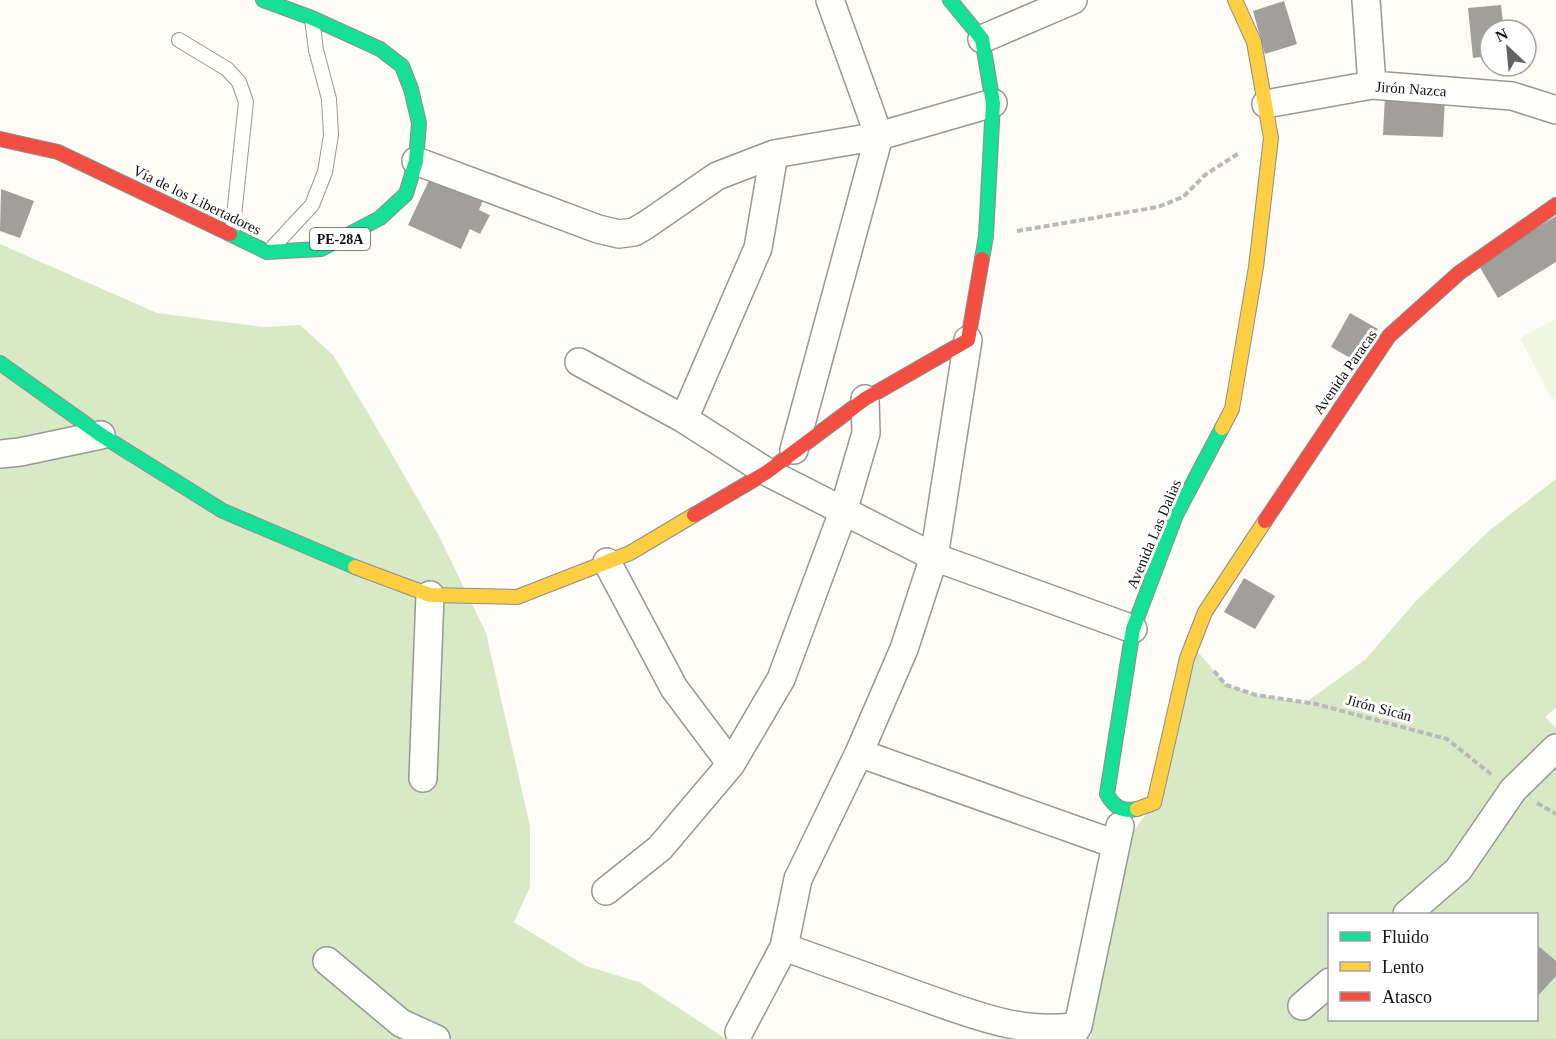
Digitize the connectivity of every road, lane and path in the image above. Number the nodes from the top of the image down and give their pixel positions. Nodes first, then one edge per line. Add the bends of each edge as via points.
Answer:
1 (263, 0) edge
2 (830, 0) edge
3 (950, 0) edge
4 (1073, 0) edge
5 (1235, 0) edge
6 (1366, 0) edge
7 (312, 18) junction
8 (982, 39) junction
9 (179, 40) dead end
10 (1372, 86) junction
11 (993, 103) junction
12 (1266, 104) junction
13 (1556, 110) edge
14 (879, 136) junction
15 (1271, 138) junction
16 (0, 139) edge
17 (774, 154) junction
18 (416, 161) junction
19 (1556, 205) edge
20 (232, 234) junction
21 (986, 236) junction
22 (267, 252) junction
23 (968, 340) junction
24 (579, 362) dead end
25 (0, 363) edge
26 (866, 399) junction
27 (684, 419) junction
28 (101, 435) junction
29 (794, 450) junction
30 (0, 454) edge
31 (767, 472) junction
32 (843, 512) junction
33 (934, 557) junction
34 (607, 562) junction
35 (430, 594) junction
36 (1133, 629) junction
37 (1192, 645) junction
38 (1556, 748) edge
39 (859, 753) junction
40 (731, 764) junction
41 (423, 778) dead end
42 (1513, 790) junction
43 (1124, 811) junction
44 (1556, 814) edge
45 (1115, 844) junction
46 (606, 891) dead end
47 (1409, 913) edge
48 (784, 947) junction
49 (327, 962) dead end
50 (1328, 983) edge
51 (1302, 1006) dead end
52 (402, 1031) edge
53 (739, 1032) dead end
54 (1074, 1032) edge
55 (436, 1039) edge

1 - 7 main road, Vía de los Libertadores / PE-28A
2 - 14 street
3 - 8 main road
4 - 8 street
5 - 12 main road, Avenida Las Dalias via 1254,42
6 - 10 street
7 - 18 main road, Vía de los Libertadores / PE-28A via 380,49 402,66 419,123
7 - 22 lane via 329,99 331,135 325,172 312,206
8 - 11 main road
9 - 20 lane via 227,69 239,82 246,102
10 - 12 street, Jirón Nazca
10 - 13 street, Jirón Nazca via 1512,96
11 - 14 street
11 - 21 main road
12 - 15 main road, Avenida Las Dalias
14 - 17 street
14 - 29 street
15 - 21 path via 1205,175 1183,197 1158,207
15 - 36 main road, Avenida Las Dalias via 1256,267 1232,409 1176,515
16 - 20 main road, Vía de los Libertadores via 58,152
17 - 18 street via 717,176 646,225 619,234 540,209
17 - 27 street via 758,248
18 - 22 main road, Vía de los Libertadores / PE-28A via 406,194 380,218 321,249
19 - 37 main road, Avenida Paracas via 1459,273 1389,336 1205,612
20 - 22 main road, Vía de los Libertadores
21 - 23 main road
23 - 26 main road
23 - 33 street
24 - 27 street
25 - 28 main road
26 - 29 main road
26 - 32 street via 866,433
27 - 31 street
28 - 30 street
28 - 35 main road via 223,511 332,558
29 - 31 main road
31 - 32 street
31 - 34 main road via 630,553
32 - 33 street
32 - 40 street via 781,679
33 - 36 street
33 - 39 street via 904,649
34 - 35 main road via 517,597
34 - 40 street via 674,688
35 - 41 street
36 - 43 main road, Avenida Las Dalias via 1107,794 1111,803
37 - 42 path, Jirón Sicán via 1226,685 1447,739
37 - 43 main road via 1154,803
38 - 42 street
39 - 45 street
39 - 48 street via 798,879
40 - 46 street via 660,848
42 - 44 path, Jirón Sicán
42 - 47 street via 1458,870
43 - 45 street
45 - 54 street
48 - 53 street
48 - 54 street via 992,1021
49 - 52 street
50 - 51 street
52 - 55 street

